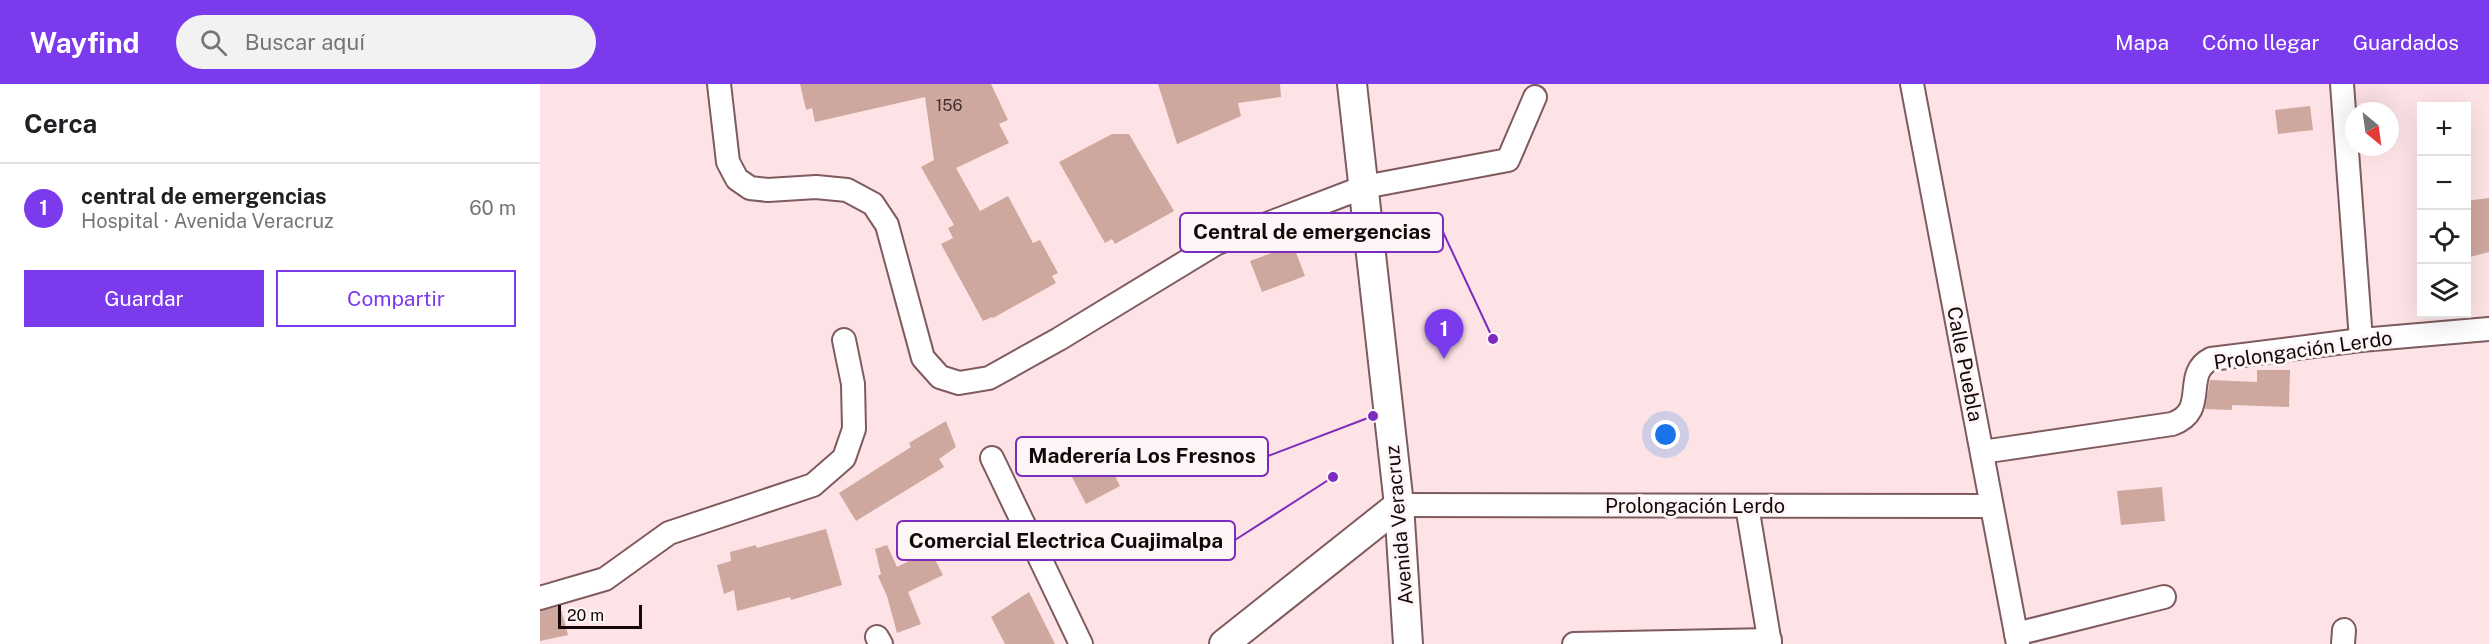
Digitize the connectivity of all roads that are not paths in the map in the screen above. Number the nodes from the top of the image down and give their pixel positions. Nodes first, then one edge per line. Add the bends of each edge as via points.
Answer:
1 (719, 84) edge
2 (1352, 84) edge
3 (1912, 84) edge
4 (2342, 84) edge
5 (1535, 96) dead end
6 (1364, 187) junction
7 (2489, 329) edge
8 (844, 340) dead end
9 (2361, 340) junction
10 (1982, 452) junction
11 (992, 458) dead end
12 (1399, 504) junction
13 (1747, 506) junction
14 (1990, 506) junction
15 (2164, 597) dead end
16 (540, 598) edge
17 (2017, 639) edge
18 (1770, 642) edge
19 (1081, 644) edge
20 (1224, 644) edge
21 (1408, 644) edge
22 (1574, 644) edge

1 - 6 street via 728,162 737,178 750,188 768,190 847,190 873,204 887,225 923,358 940,377 959,383 989,378 1217,243
2 - 6 street, Avenida Veracruz
3 - 10 street, Calle Puebla
4 - 9 street
5 - 6 street via 1508,159
6 - 12 street, Avenida Veracruz
7 - 9 street, Prolongación Lerdo
8 - 16 street via 853,384 854,429 844,458 813,485 669,533 605,579
9 - 10 street, Prolongación Lerdo via 2211,359 2203,363 2198,374 2192,410 2184,420 2172,424
10 - 14 street, Calle Puebla
11 - 19 street
12 - 13 street, Prolongación Lerdo
12 - 20 street
12 - 21 street, Avenida Veracruz
13 - 14 street, Prolongación Lerdo
13 - 18 street
14 - 17 street, Calle Puebla
15 - 17 street
18 - 22 street

